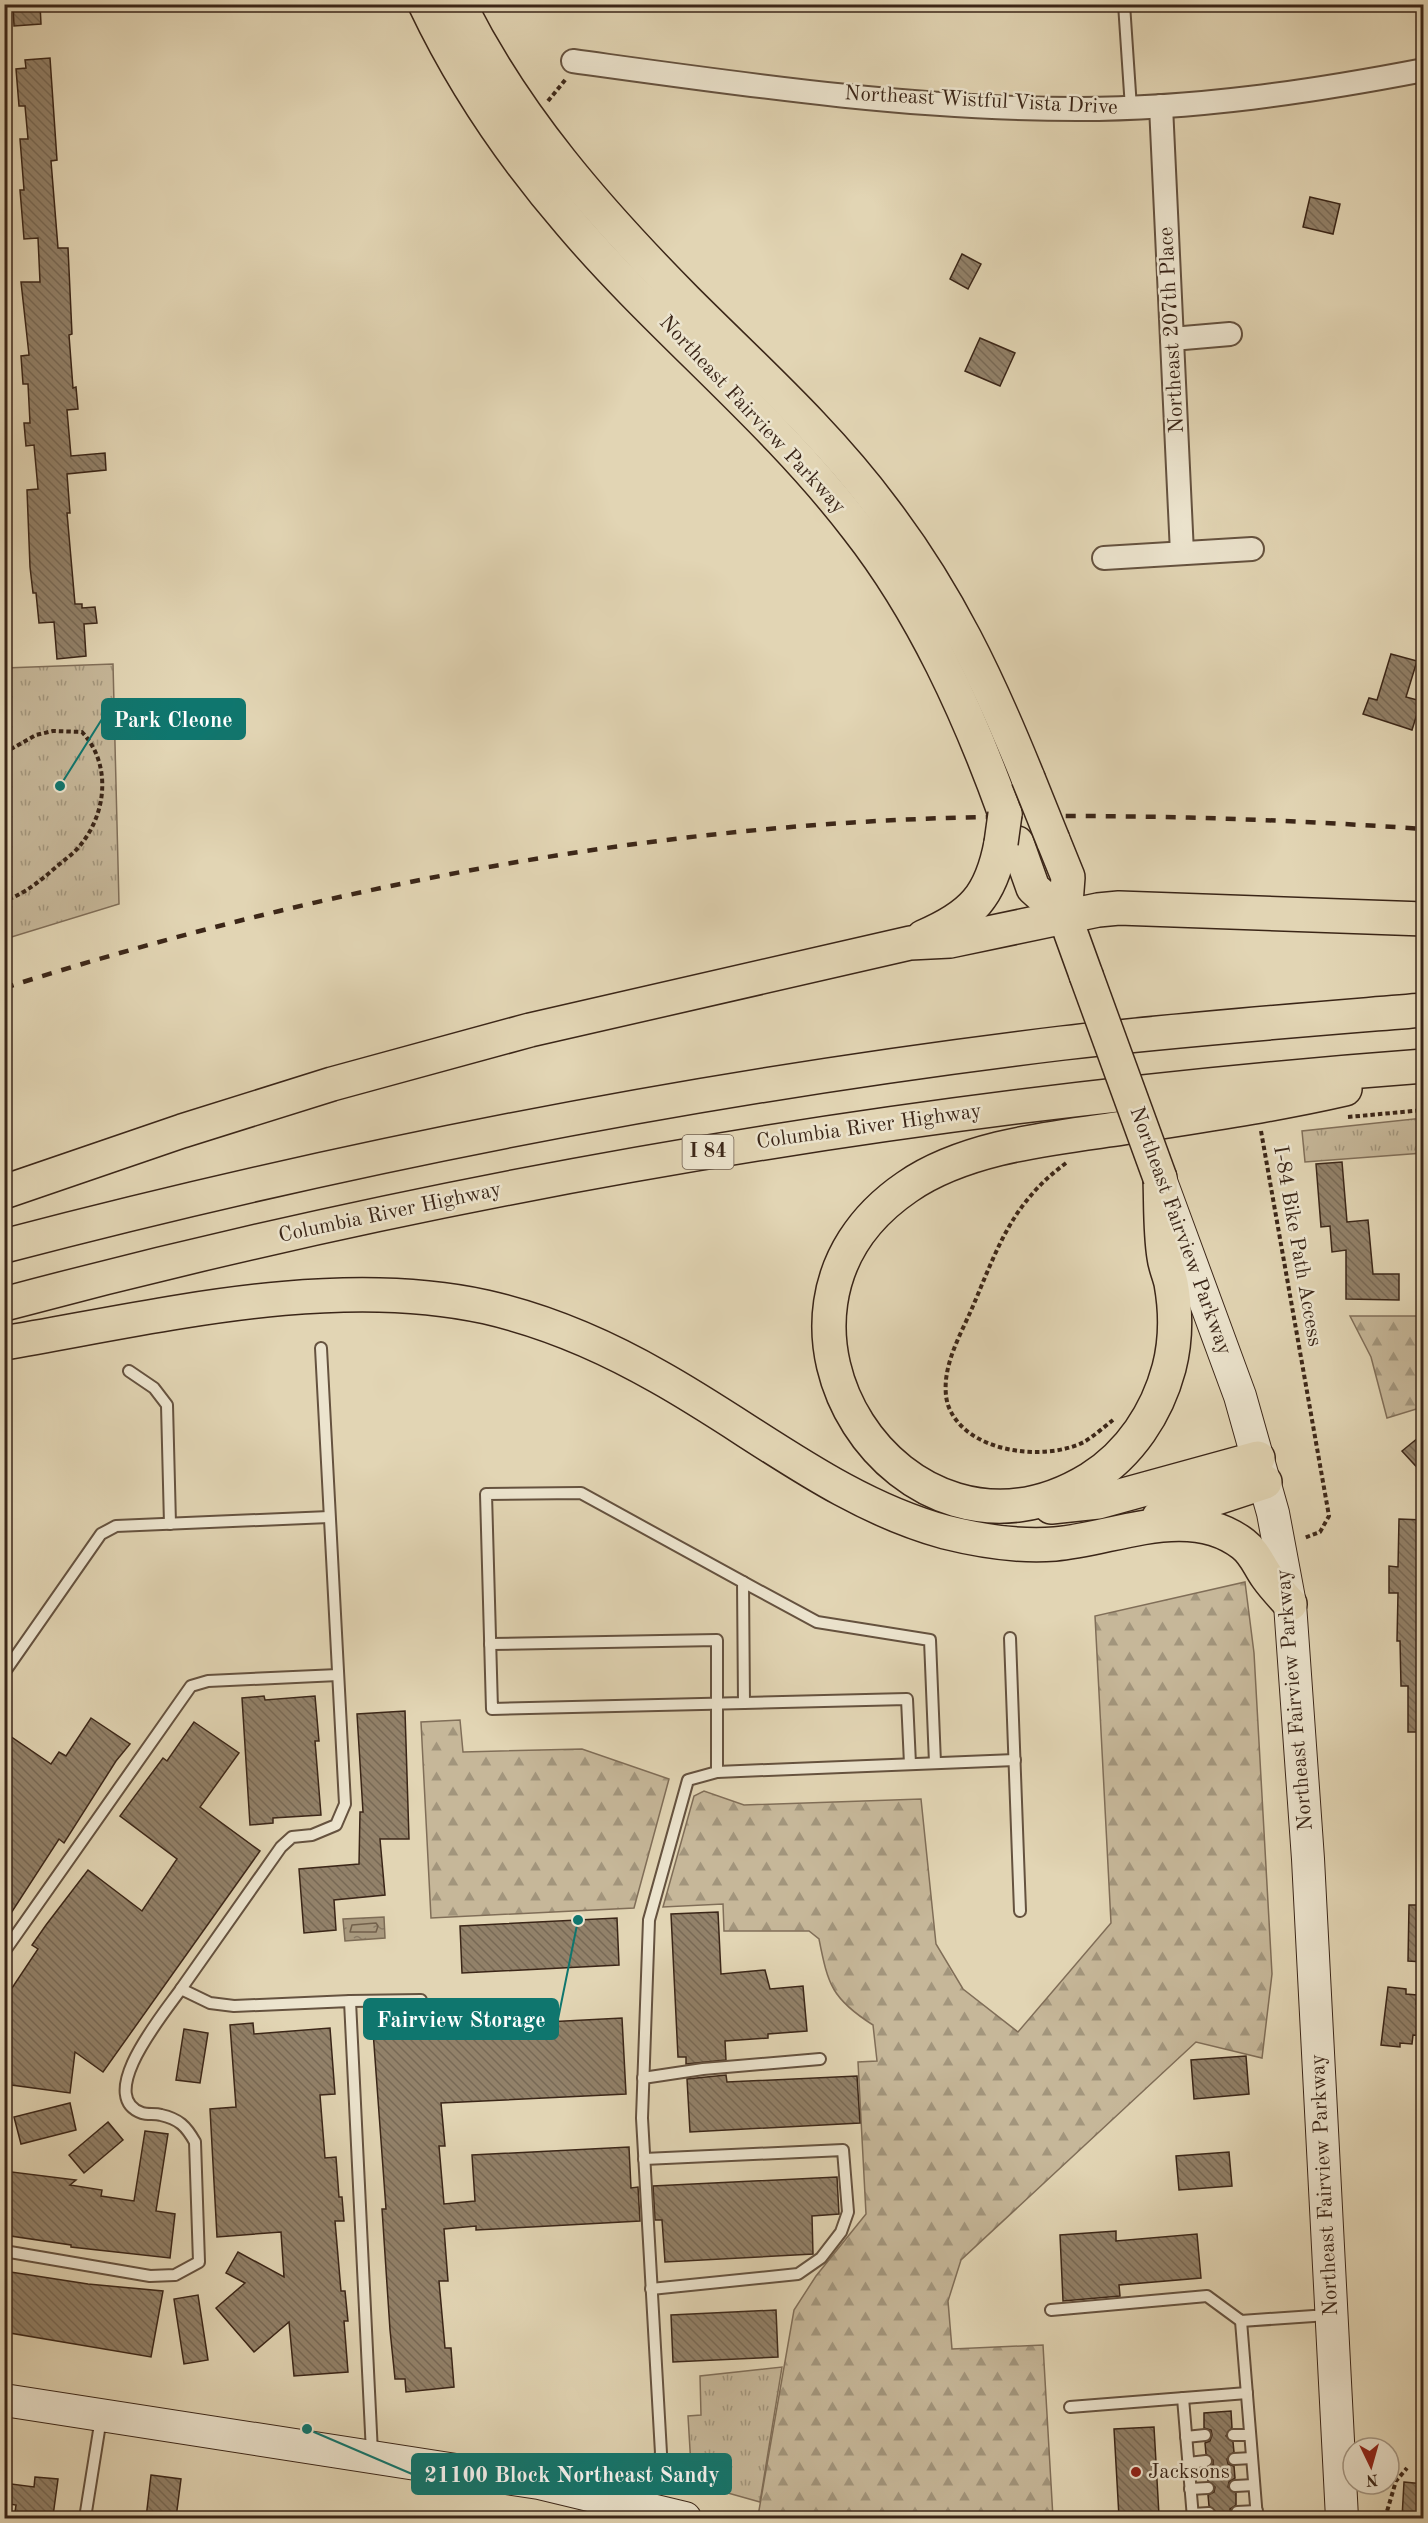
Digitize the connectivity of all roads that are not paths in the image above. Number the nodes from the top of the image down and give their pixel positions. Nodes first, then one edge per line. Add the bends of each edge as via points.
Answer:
1 (425, 4) edge
2 (459, 4) edge
3 (1124, 4) edge
4 (573, 61) road end
5 (1424, 70) edge
6 (1161, 106) junction
7 (1131, 108) junction
8 (1230, 334) dead end
9 (1172, 339) junction
10 (1252, 549) dead end
11 (1182, 553) junction
12 (1104, 558) dead end
13 (1007, 833) junction
14 (1065, 917) junction
15 (1424, 919) edge
16 (910, 943) junction
17 (1424, 1010) edge
18 (1424, 1066) edge
19 (1424, 1072) edge
20 (1160, 1178) junction
21 (4, 1192) edge
22 (4, 1246) edge
23 (4, 1304) edge
24 (4, 1343) edge
25 (321, 1348) dead end
26 (129, 1371) dead end
27 (1262, 1470) junction
28 (1012, 1506) junction
29 (329, 1517) junction
30 (170, 1524) junction
31 (1141, 1527) junction
32 (743, 1582) junction
33 (1290, 1604) junction
34 (1010, 1638) dead end
35 (490, 1644) junction
36 (4, 1673) edge
37 (338, 1675) junction
38 (744, 1703) junction
39 (717, 1704) junction
40 (1015, 1760) junction
41 (935, 1763) junction
42 (910, 1764) junction
43 (717, 1772) junction
44 (1020, 1911) dead end
45 (4, 1952) edge
46 (181, 1989) junction
47 (421, 2000) dead end
48 (350, 2001) junction
49 (820, 2059) dead end
50 (643, 2078) junction
51 (644, 2158) junction
52 (4, 2251) edge
53 (651, 2289) junction
54 (1052, 2310) dead end
55 (1332, 2315) junction
56 (1241, 2321) junction
57 (1247, 2393) junction
58 (1183, 2398) junction
59 (4, 2400) edge
60 (1070, 2407) dead end
61 (101, 2415) junction
62 (1233, 2435) dead end
63 (1250, 2435) junction
64 (1205, 2436) dead end
65 (1186, 2437) junction
66 (372, 2456) junction
67 (1252, 2458) junction
68 (1234, 2459) dead end
69 (1206, 2461) dead end
70 (1188, 2463) junction
71 (1254, 2485) junction
72 (1235, 2486) dead end
73 (1208, 2488) dead end
74 (1190, 2489) junction
75 (643, 2507) junction
76 (1237, 2512) dead end
77 (1209, 2513) dead end
78 (1257, 2515) edge
79 (1193, 2516) edge
80 (85, 2518) edge
81 (685, 2518) edge
82 (1342, 2518) edge

1 - 13 main road, Northeast Fairview Parkway via 479,102 571,224 808,468 858,528 904,596 948,679 993,781
2 - 14 main road, Northeast Fairview Parkway, bridge via 492,66 559,161 631,244 822,437 883,508 928,573 992,689 1068,877
3 - 7 lane
4 - 7 street, Northeast Wistful Vista Drive via 798,92 994,106
5 - 6 street, Northeast Wistful Vista Drive via 1258,98
6 - 7 street, Northeast Wistful Vista Drive
6 - 9 street, Northeast 207th Place
8 - 9 street
9 - 11 street, Northeast 207th Place
10 - 11 street
11 - 12 street
13 - 14 main road, Northeast Fairview Parkway via 1033,888
13 - 16 main road via 985,893 958,919
14 - 15 main road via 1119,908
14 - 16 main road via 950,940
14 - 20 main road, Northeast Fairview Parkway, bridge
16 - 21 main road via 677,995 429,1057 192,1128
17 - 22 main road via 1064,1043 682,1098 318,1169
18 - 23 main road, Columbia River Highway / I 84 via 1083,1097 771,1141 408,1208
19 - 28 main road via 1293,1101 988,1152 909,1185 881,1208 845,1256 836,1280 829,1340 841,1396 877,1451 924,1487 980,1504
20 - 27 main road, Northeast Fairview Parkway via 1240,1396
20 - 28 main road via 1164,1258 1175,1309 1174,1336 1162,1390 1130,1445 1104,1470 1058,1494
24 - 31 main road via 250,1303 313,1297 389,1295 459,1302 550,1326 616,1353 706,1404 832,1484 882,1510 930,1528 994,1542 1042,1544 1098,1538
25 - 29 lane
26 - 30 lane via 154,1388 167,1405
27 - 28 main road via 1066,1508
27 - 31 main road
27 - 33 main road, Northeast Fairview Parkway
29 - 30 lane
29 - 37 lane
30 - 36 lane via 116,1526 101,1534
31 - 33 main road via 1192,1525 1228,1534 1257,1558 1265,1575
32 - 35 lane via 581,1492 486,1494
32 - 38 lane
32 - 41 lane via 817,1622 930,1640
33 - 55 main road, Northeast Fairview Parkway via 1305,1799
34 - 40 lane
35 - 39 lane via 492,1709
35 - 39 lane via 717,1640
37 - 45 lane via 208,1681 191,1686
37 - 46 lane via 345,1804 336,1825 312,1835 292,1837 280,1847
38 - 39 lane
38 - 42 lane via 907,1699
39 - 43 lane
40 - 41 lane
40 - 44 lane
41 - 42 lane
42 - 43 lane
43 - 50 lane via 688,1780 649,1920
46 - 48 lane via 210,2003 234,2006
46 - 52 lane via 129,2067 123,2090 141,2112 161,2115 186,2126 195,2142 199,2262 175,2275 150,2276
47 - 48 lane
48 - 66 lane
49 - 50 lane
50 - 51 lane
51 - 53 lane
51 - 53 lane via 843,2150 848,2212 841,2232 820,2258 798,2274
53 - 75 lane via 661,2453
54 - 56 lane via 1207,2296
55 - 56 lane
55 - 82 main road, Northeast Fairview Parkway
56 - 57 lane
57 - 58 lane
57 - 63 lane
58 - 60 lane
58 - 65 lane
59 - 61 main road
61 - 66 main road
61 - 80 lane
62 - 63 lane
63 - 67 lane
64 - 65 lane
65 - 70 lane
66 - 75 main road via 539,2482
67 - 68 lane
67 - 71 lane
69 - 70 lane
70 - 74 lane
71 - 72 lane
71 - 78 lane
73 - 74 lane
74 - 79 lane
75 - 81 main road
76 - 78 lane
77 - 79 lane

